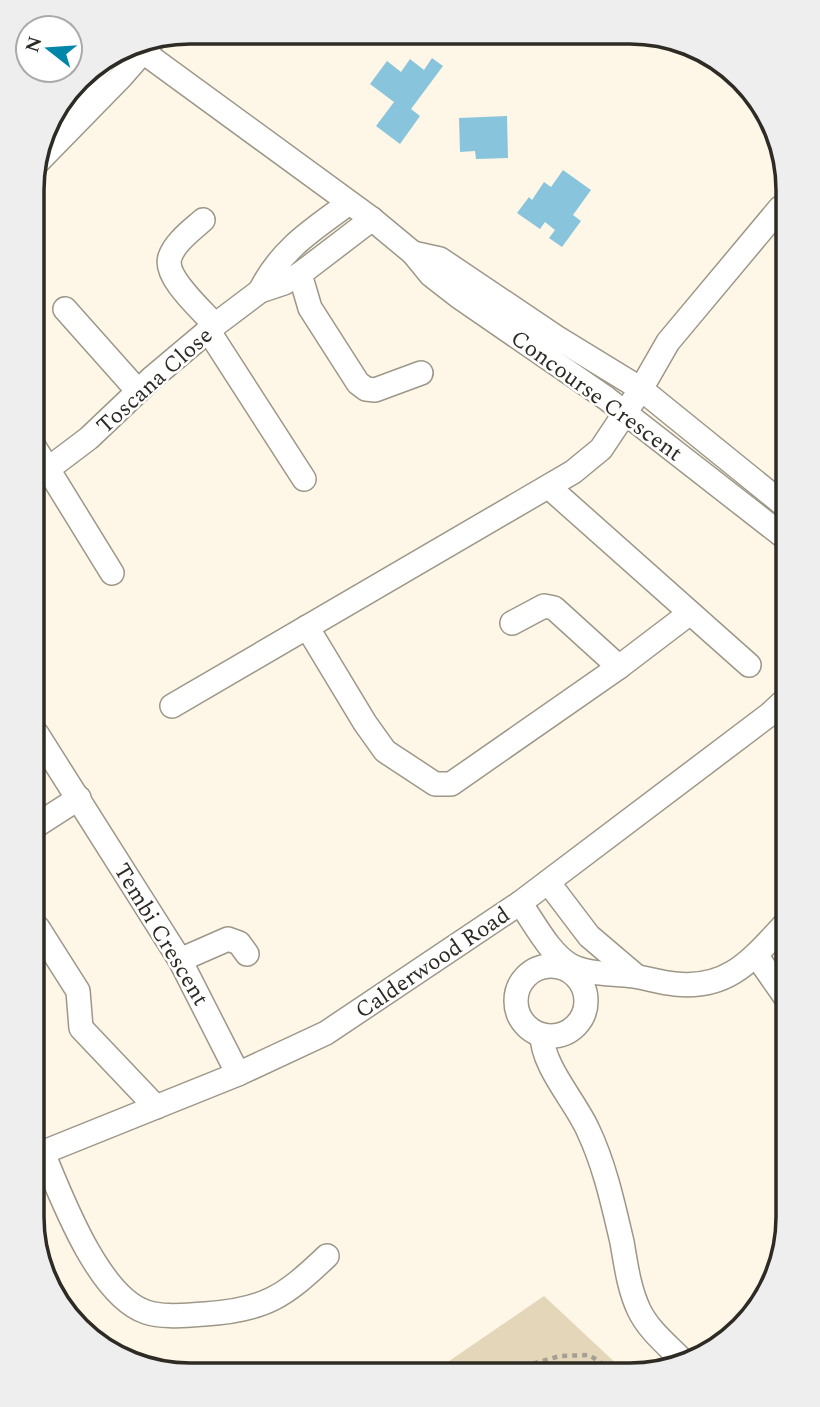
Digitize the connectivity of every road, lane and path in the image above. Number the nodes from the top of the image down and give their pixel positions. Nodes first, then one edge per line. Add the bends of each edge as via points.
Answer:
1 (150, 50) edge
2 (133, 56) edge
3 (50, 148) edge
4 (349, 202) junction
5 (776, 213) edge
6 (372, 219) junction
7 (203, 220) dead end
8 (413, 253) junction
9 (300, 274) junction
10 (260, 292) junction
11 (65, 309) dead end
12 (212, 327) junction
13 (421, 373) dead end
14 (641, 389) junction
15 (138, 391) junction
16 (625, 412) junction
17 (44, 463) edge
18 (48, 469) junction
19 (304, 479) dead end
20 (550, 488) junction
21 (776, 498) edge
22 (776, 531) edge
23 (111, 573) dead end
24 (691, 613) junction
25 (512, 622) dead end
26 (307, 627) junction
27 (749, 664) dead end
28 (619, 667) junction
29 (172, 706) dead end
30 (776, 707) edge
31 (44, 745) edge
32 (79, 799) junction
33 (44, 821) edge
34 (548, 882) junction
35 (520, 903) junction
36 (776, 934) edge
37 (44, 937) edge
38 (247, 954) dead end
39 (757, 955) junction
40 (180, 960) junction
41 (569, 967) junction
42 (636, 976) junction
43 (776, 983) edge
44 (542, 1035) junction
45 (239, 1074) junction
46 (156, 1107) junction
47 (44, 1152) edge
48 (44, 1160) edge
49 (327, 1256) dead end
50 (677, 1355) edge
51 (535, 1363) edge
52 (601, 1363) edge

1 - 4 street, Concourse Crescent
2 - 3 street
4 - 6 street, Concourse Crescent
4 - 10 street, Toscana Close via 285,253
5 - 14 street via 668,342
6 - 8 street, Concourse Crescent
6 - 9 street, Toscana Close
7 - 12 street via 177,245 169,267
8 - 14 street, Concourse Crescent via 440,259
8 - 16 street, Concourse Crescent via 458,296
9 - 10 street, Toscana Close
9 - 13 street via 310,308 358,383 375,390
10 - 12 street, Toscana Close
11 - 15 street
12 - 15 street, Toscana Close
12 - 19 street
14 - 16 street
14 - 21 street, Concourse Crescent
15 - 18 street, Toscana Close
16 - 20 street via 601,449
16 - 22 street, Concourse Crescent
17 - 18 street
18 - 23 street
20 - 24 street
20 - 26 street
24 - 27 street
24 - 28 street
25 - 28 street via 544,606 554,608
26 - 28 street via 385,751 435,784 451,784
26 - 29 street
30 - 34 street, Calderwood Road
31 - 32 street, Tembi Crescent
32 - 33 street
32 - 40 street, Tembi Crescent
34 - 35 street, Calderwood Road
34 - 42 street via 589,936
35 - 41 street
35 - 45 street, Calderwood Road via 326,1033
36 - 39 street
37 - 46 street via 78,991 81,1028
38 - 40 street via 239,943 228,939
39 - 42 street via 736,973 708,983 673,984
39 - 43 street
40 - 45 street, Tembi Crescent
41 - 42 street
41 - 44 street via 584,987 586,1011 572,1030
41 - 44 street via 544,966 532,971 517,991 519,1017
44 - 50 street via 546,1057 579,1110 603,1165 639,1311
45 - 46 street, Calderwood Road
46 - 47 street, Calderwood Road
48 - 49 street via 96,1262 118,1293 145,1311 182,1315 254,1307 290,1290
51 - 52 path via 589,1355

